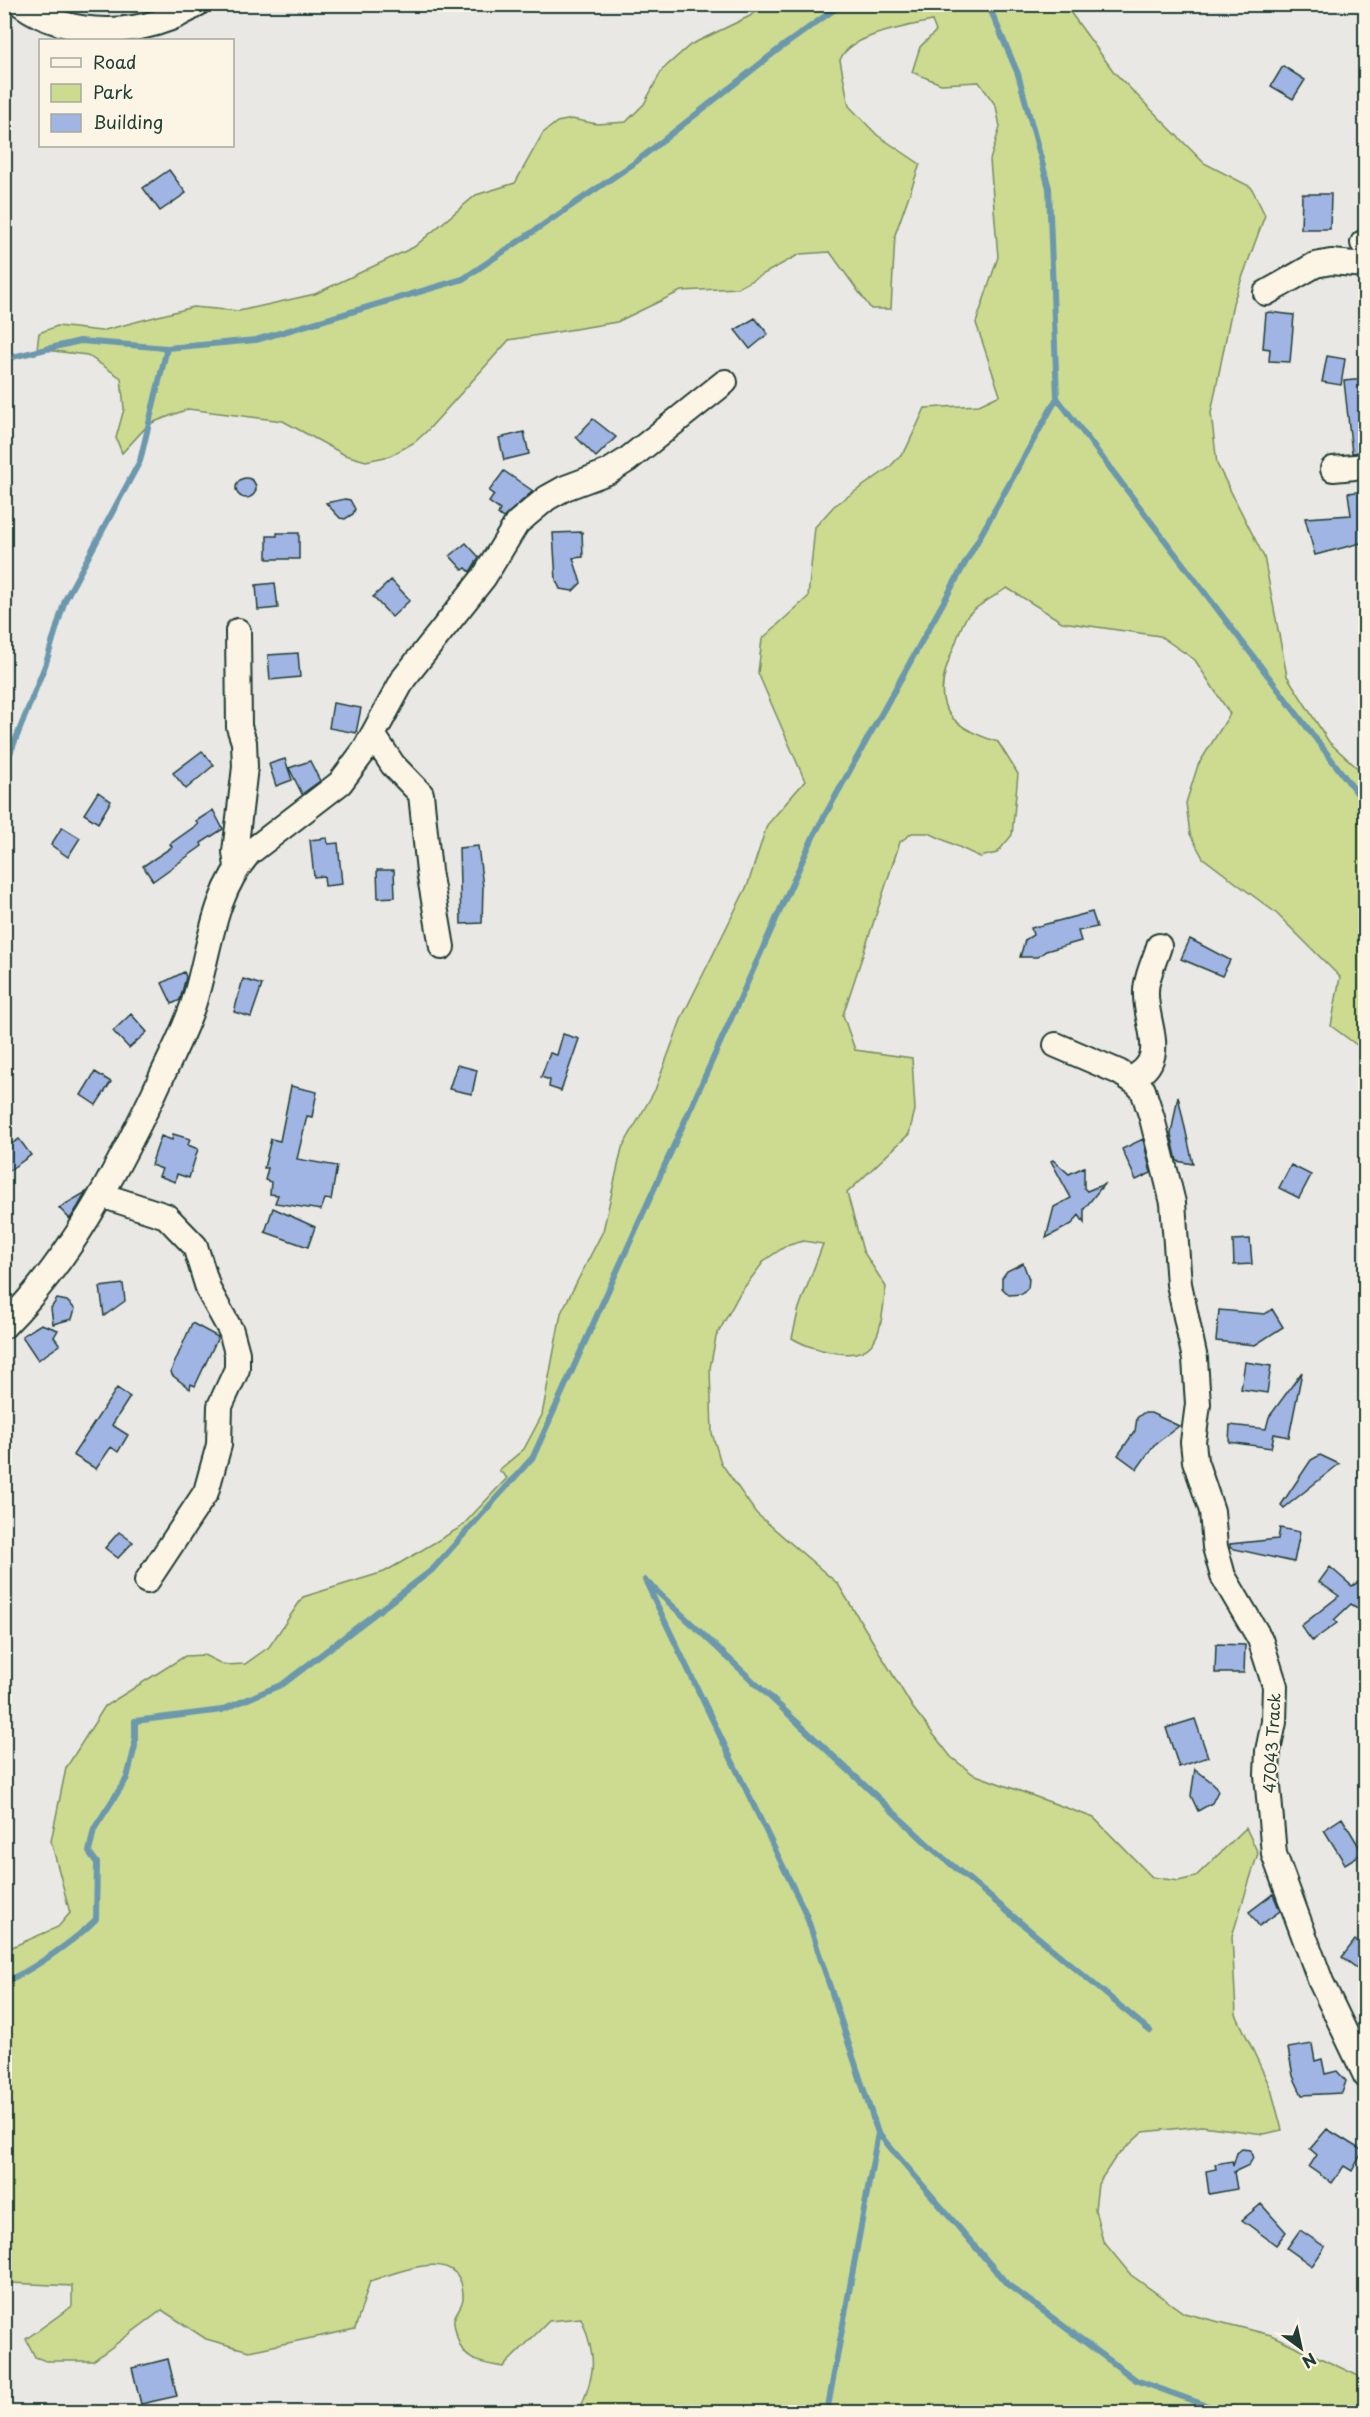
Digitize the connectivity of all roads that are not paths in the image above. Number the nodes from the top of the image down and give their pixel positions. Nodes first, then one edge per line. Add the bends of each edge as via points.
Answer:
1 (21, 4) edge
2 (197, 4) edge
3 (1365, 251) edge
4 (1266, 293) dead end
5 (725, 382) dead end
6 (1365, 466) edge
7 (1333, 469) dead end
8 (238, 632) dead end
9 (373, 735) junction
10 (237, 867) junction
11 (1159, 946) dead end
12 (442, 947) dead end
13 (1056, 1045) dead end
14 (1130, 1079) junction
15 (100, 1195) junction
16 (4, 1326) edge
17 (147, 1581) dead end
18 (1365, 2076) edge

1 - 2 street via 46,21 86,29 148,26 174,18
3 - 4 street via 1316,265
5 - 9 street via 627,460 556,493 518,524 484,577 404,678
6 - 7 street
8 - 10 street via 239,727 245,767 235,852
9 - 10 street via 340,783 249,853
9 - 12 street via 393,765 421,794
10 - 15 street via 215,915 192,1006 122,1161
11 - 14 street via 1146,988 1153,1054 1140,1075
13 - 14 street
14 - 18 street, 47043 Track via 1143,1090 1173,1203 1179,1284 1195,1359 1198,1404 1193,1454 1212,1510 1215,1547 1223,1576 1260,1639 1275,1686 1267,1775 1274,1854 1317,1972
15 - 16 street via 69,1247 27,1303
15 - 17 street via 166,1216 195,1246 209,1292 231,1331 237,1353 237,1370 220,1406 219,1445 206,1492

